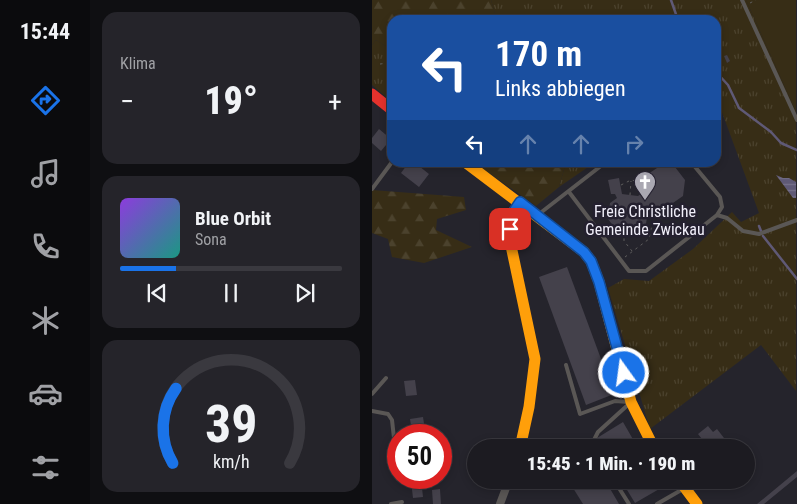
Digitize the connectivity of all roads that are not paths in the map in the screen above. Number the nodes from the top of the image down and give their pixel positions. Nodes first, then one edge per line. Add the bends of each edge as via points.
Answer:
1 (742, 0) edge
2 (372, 94) edge
3 (387, 106) edge
4 (796, 120) edge
5 (388, 167) edge
6 (472, 167) edge
7 (600, 167) edge
8 (696, 167) edge
9 (372, 189) edge
10 (569, 192) junction
11 (520, 202) junction
12 (538, 216) junction
13 (717, 216) junction
14 (796, 220) edge
15 (566, 365) dead end
16 (386, 378) dead end
17 (372, 394) edge
18 (631, 402) junction
19 (372, 411) edge
20 (392, 424) edge
21 (522, 439) edge
22 (594, 439) edge
23 (650, 439) edge
24 (506, 489) edge
25 (620, 489) edge
26 (676, 489) edge
27 (686, 489) edge
28 (402, 502) dead end
29 (391, 504) edge
30 (500, 504) edge
31 (629, 504) edge
32 (657, 504) edge
33 (697, 504) edge

1 - 4 lane
2 - 3 main road
5 - 9 lane
6 - 11 main road
7 - 10 lane
8 - 13 lane via 720,197 722,207
10 - 12 lane
10 - 13 lane via 629,270 646,271
11 - 12 main road
11 - 21 main road via 510,217 510,241 535,359
12 - 18 main road via 591,261
13 - 14 lane via 727,218 743,230 759,234
15 - 18 lane via 580,414 615,401
16 - 17 lane
18 - 22 lane
18 - 23 main road
19 - 20 lane via 388,414
24 - 30 street
25 - 31 lane
26 - 32 lane
27 - 33 main road
28 - 29 lane

